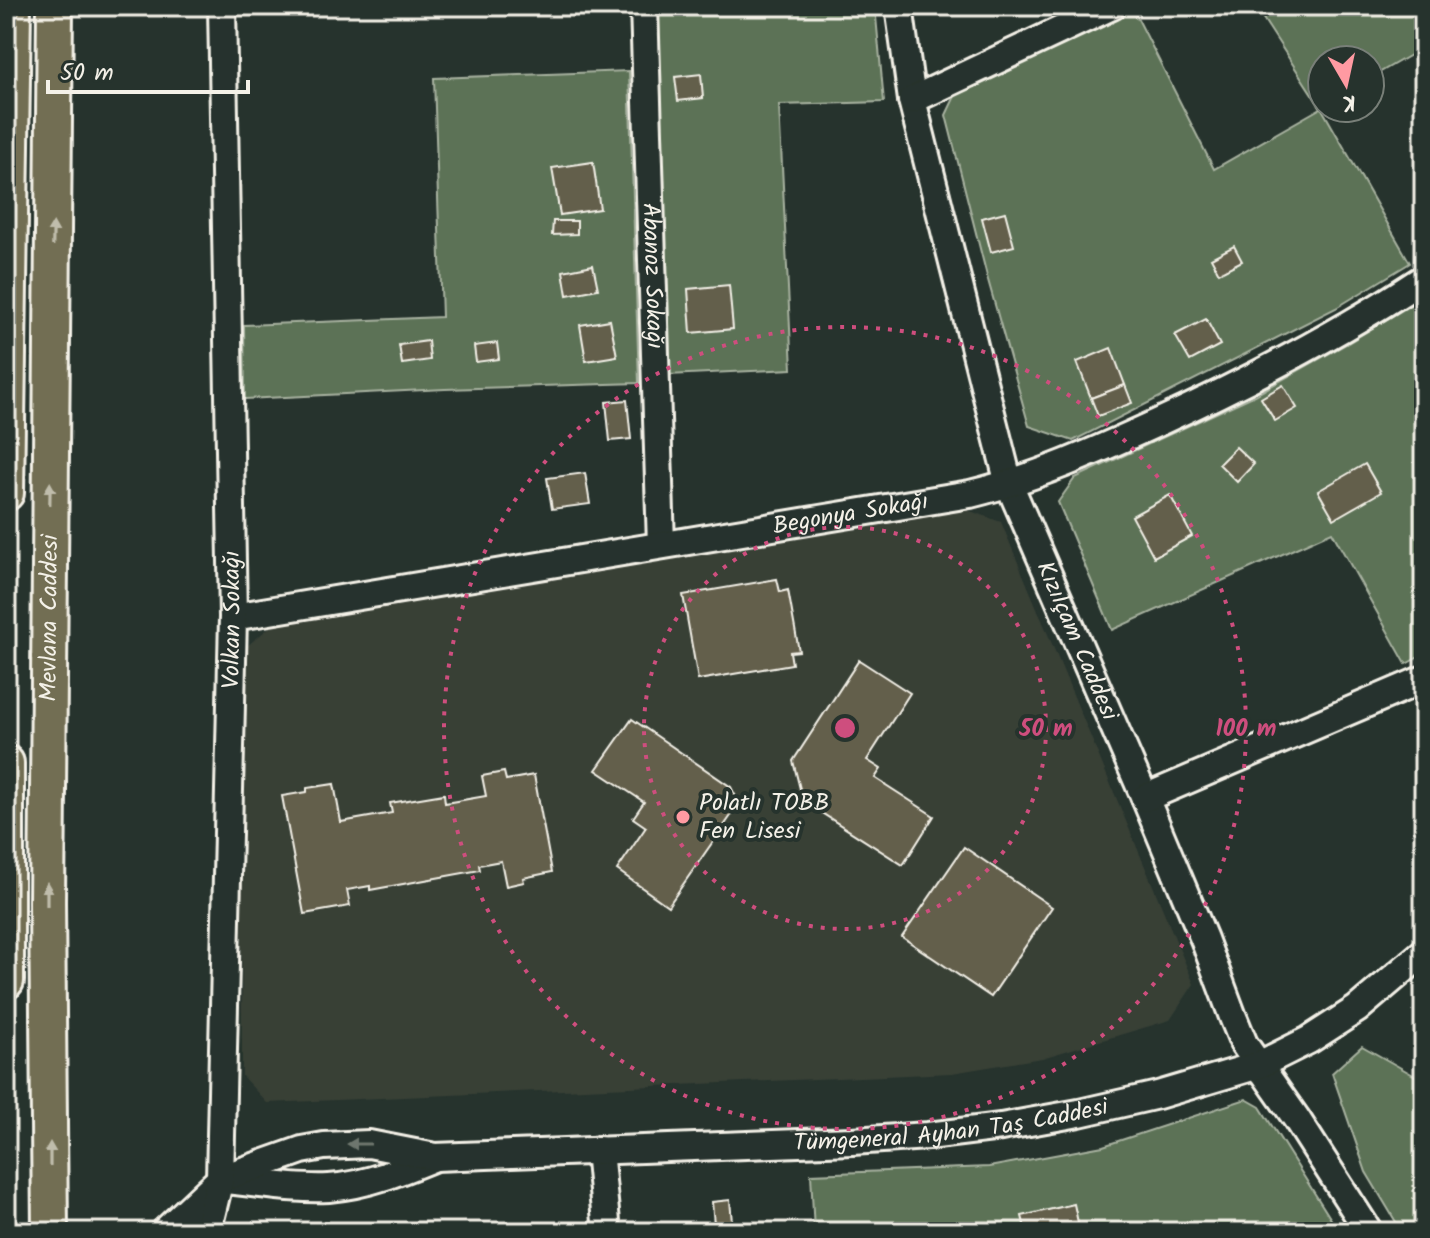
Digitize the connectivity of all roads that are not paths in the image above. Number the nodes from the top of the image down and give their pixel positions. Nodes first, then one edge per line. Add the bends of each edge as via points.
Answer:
1 (13, 6) edge
2 (55, 6) edge
3 (222, 6) edge
4 (644, 6) edge
5 (899, 6) edge
6 (1112, 6) edge
7 (912, 100) junction
8 (1424, 278) edge
9 (1009, 484) junction
10 (6, 493) edge
11 (661, 545) junction
12 (233, 617) junction
13 (1424, 679) edge
14 (6, 763) edge
15 (1145, 798) junction
16 (1424, 952) edge
17 (6, 981) edge
18 (1259, 1065) junction
19 (599, 1150) junction
20 (435, 1157) junction
21 (220, 1179) junction
22 (50, 1232) edge
23 (164, 1232) edge
24 (207, 1232) edge
25 (607, 1232) edge
26 (1369, 1232) edge

1 - 10 main road
22 -> 2 main road, Mevlana Caddesi via 47,902
3 - 12 street, Volkan Sokağı
4 - 11 street, Abanoz Sokağı
5 - 7 street, Kızılçam Caddesi
6 - 7 street
7 - 9 street, Kızılçam Caddesi
8 - 9 street, Begonya Sokağı via 1271,369 1107,446
9 - 11 street, Begonya Sokağı
9 - 15 street, Kızılçam Caddesi
11 - 12 street, Begonya Sokağı
12 - 21 street, Volkan Sokağı
13 - 15 street
14 - 17 main road
15 - 18 street, Kızılçam Caddesi via 1244,1044
16 - 18 street, Tümgeneral Ayhan Taş Caddesi via 1357,1009
18 - 19 street, Tümgeneral Ayhan Taş Caddesi via 1158,1095 1001,1127 852,1141
18 - 26 street, Kızılçam Caddesi
19 - 20 street, Tümgeneral Ayhan Taş Caddesi
19 - 25 street
20 - 21 street, Tümgeneral Ayhan Taş Caddesi via 381,1178 328,1188
20 -> 21 street, Tümgeneral Ayhan Taş Caddesi via 369,1144 324,1146
21 - 23 street
21 - 24 street, Volkan Sokağı

